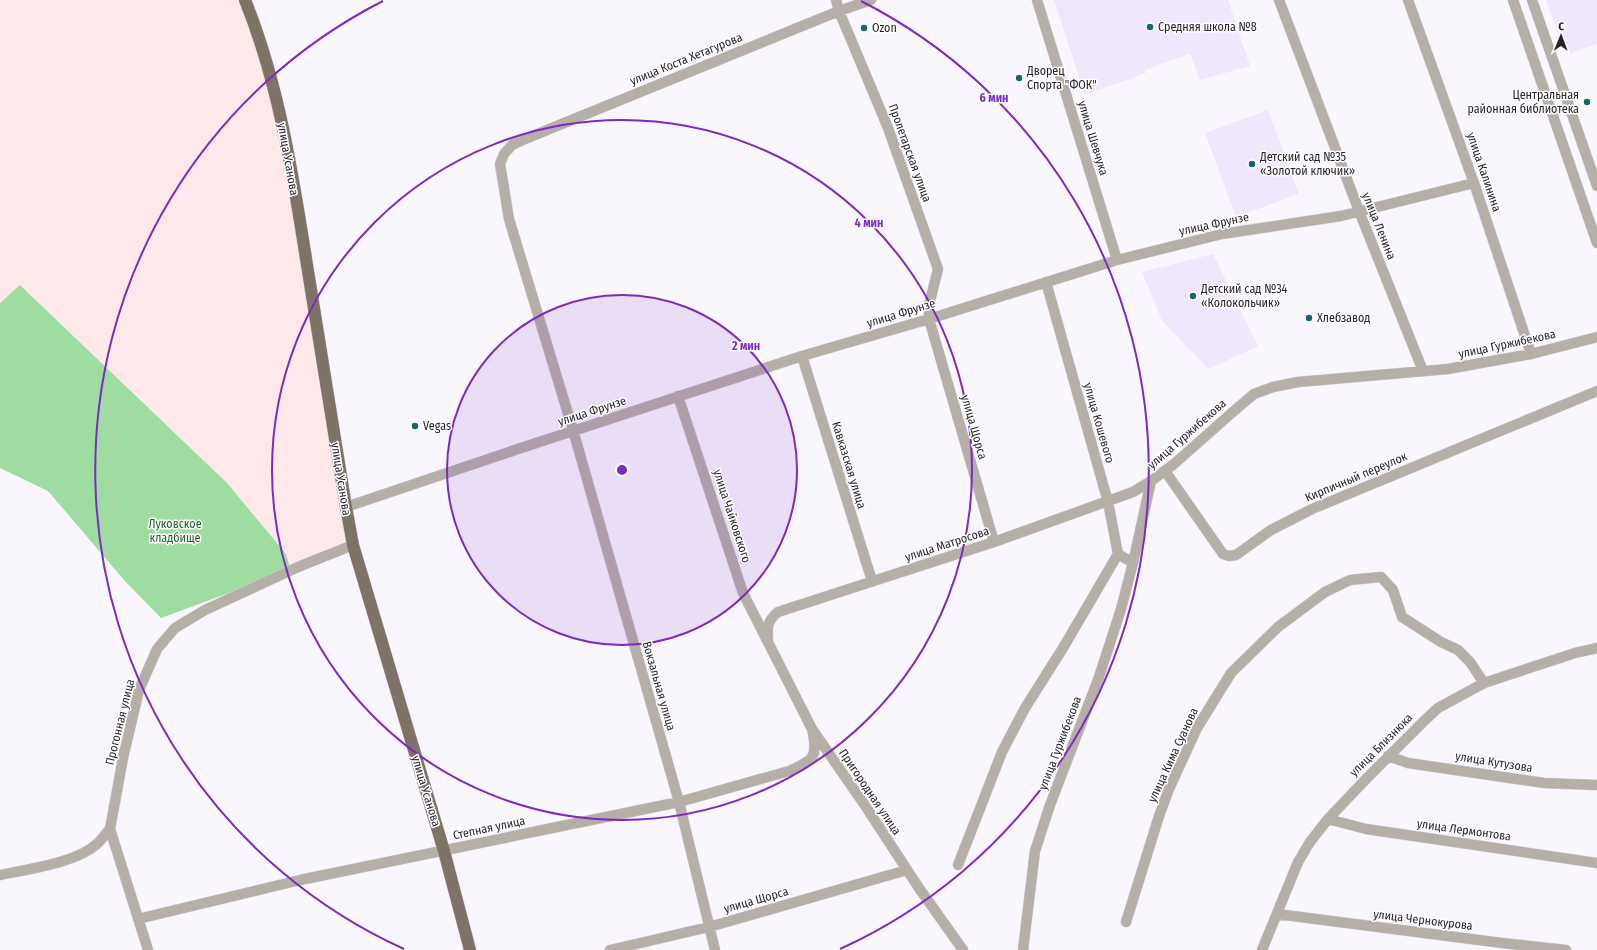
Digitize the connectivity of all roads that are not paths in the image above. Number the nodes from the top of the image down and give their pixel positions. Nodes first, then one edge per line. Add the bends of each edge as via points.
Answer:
1 (246, 0) edge
2 (836, 0) edge
3 (871, 0) edge
4 (1037, 0) edge
5 (1280, 0) edge
6 (1408, 0) edge
7 (1513, 0) edge
8 (1532, 0) edge
9 (839, 10) junction
10 (512, 146) joint
11 (1474, 183) junction
12 (1597, 186) edge
13 (1359, 211) junction
14 (1597, 243) edge
15 (1117, 260) junction
16 (1046, 282) junction
17 (928, 319) junction
18 (1597, 337) edge
19 (1531, 354) junction
20 (802, 356) junction
21 (1423, 371) junction
22 (1597, 391) edge
23 (678, 396) junction
24 (574, 430) junction
25 (1165, 471) junction
26 (1151, 481) junction
27 (1108, 502) junction
28 (346, 507) junction
29 (994, 542) junction
30 (353, 544) junction
31 (1118, 554) junction
32 (1133, 563) junction
33 (872, 582) junction
34 (768, 641) junction
35 (1597, 648) edge
36 (1484, 683) junction
37 (812, 729) junction
38 (1388, 756) junction
39 (1597, 785) edge
40 (679, 802) junction
41 (1328, 819) junction
42 (110, 829) junction
43 (444, 851) junction
44 (1597, 863) edge
45 (958, 865) dead end
46 (907, 870) junction
47 (0, 875) edge
48 (1277, 914) junction
49 (138, 919) junction
50 (1126, 922) dead end
51 (710, 927) junction
52 (148, 950) edge
53 (470, 950) edge
54 (610, 950) edge
55 (715, 950) edge
56 (963, 950) edge
57 (1023, 950) edge
58 (1262, 950) edge
59 (1566, 950) edge

1 - 28 main road, улица Усанова via 280,115
2 - 9 street, Пролетарская улица
3 - 9 street, улица Коста Хетагурова
4 - 15 street, улица Шевчука
5 - 13 street, улица Ленина
6 - 11 street, улица Калинина
7 - 14 street
8 - 12 street
9 - 10 street, улица Коста Хетагурова
9 - 17 street, Пролетарская улица via 889,132 938,269
10 - 24 street, Вокзальная улица via 504,154 500,164 509,219
11 - 13 street, улица Фрунзе
11 - 19 street, улица Калинина
13 - 15 street, улица Фрунзе via 1222,234
13 - 21 street, улица Ленина
15 - 16 street, улица Фрунзе
16 - 17 street, улица Фрунзе
16 - 27 street, улица Кошевого
17 - 20 street, улица Фрунзе
17 - 29 street, улица Щорса
18 - 19 street, улица Гуржибекова
19 - 21 street, улица Гуржибекова
20 - 23 street, улица Фрунзе
20 - 33 street, Кавказская улица
21 - 25 street, улица Гуржибекова via 1298,382 1254,394
22 - 25 street, Кирпичный переулок via 1312,509 1271,530 1236,555 1223,554
23 - 24 street, улица Фрунзе
23 - 34 street, улица Чайковского via 743,593
24 - 28 street, улица Фрунзе
24 - 40 street, Вокзальная улица
25 - 26 street, улица Гуржибекова
26 - 27 street, улица Матросова
26 - 32 street, улица Гуржибекова
27 - 29 street, улица Матросова
27 - 31 street, улица Кошевого
28 - 30 main road, улица Усанова
29 - 33 street, улица Матросова
30 - 42 street, Прогонная улица via 205,610 176,628 157,648 139,690
30 - 43 main road, улица Усанова
31 - 32 street
31 - 45 street via 1025,708 1002,752
32 - 57 street, улица Гуржибекова via 1099,677 1050,804 1036,851
33 - 34 street, улица Матросова via 778,612 771,618 767,628
34 - 37 street, Пригородная улица
35 - 36 street, улица Близнюка via 1575,652
36 - 38 street, улица Близнюка via 1438,708
36 - 50 street, улица Кима Суанова via 1458,650 1402,617 1392,590 1381,578 1350,580 1326,592 1278,626 1231,673 1198,728 1159,816
37 - 40 street, Степная улица via 815,746 813,757 805,764
37 - 46 street, Пригородная улица
38 - 39 street, улица Кутузова via 1408,763 1544,783
38 - 41 street, улица Близнюка
40 - 43 street, Степная улица
40 - 51 street, Вокзальная улица
41 - 44 street, улица Лермонтова via 1366,829
41 - 48 street, улица Близнюка via 1298,862
42 - 47 street via 98,844 80,855
42 - 49 street, Прогонная улица
43 - 49 street, Степная улица via 300,880
43 - 53 main road, улица Усанова
46 - 51 street, улица Щорса
46 - 56 street, Пригородная улица
48 - 58 street, улица Близнюка
48 - 59 street, улица Чернокурова
49 - 52 street, Прогонная улица
51 - 54 street, улица Щорса
51 - 55 street, Вокзальная улица

